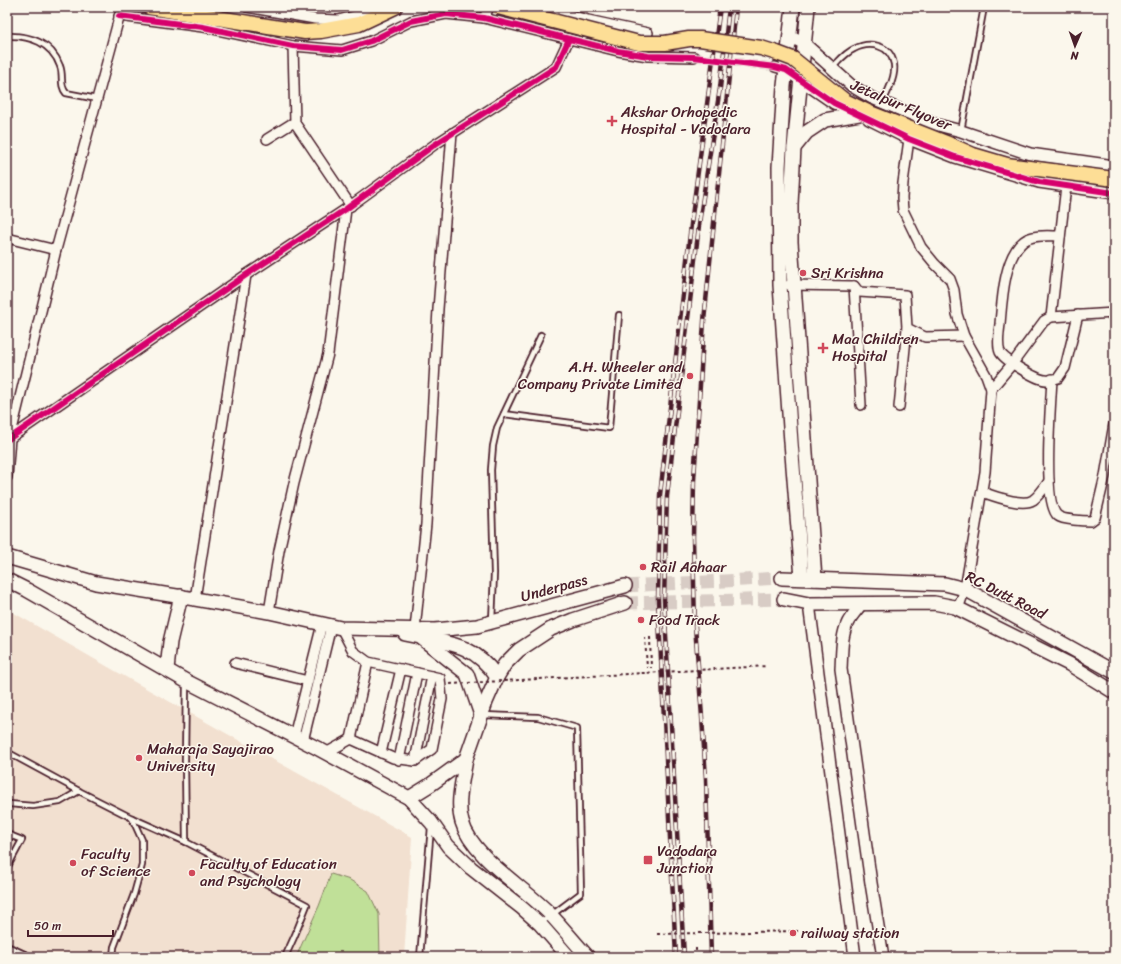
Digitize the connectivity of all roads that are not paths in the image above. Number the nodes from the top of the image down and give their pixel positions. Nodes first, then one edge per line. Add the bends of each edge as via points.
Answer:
1 (149, 7) edge
2 (247, 7) edge
3 (378, 7) edge
4 (395, 7) edge
5 (489, 7) edge
6 (498, 7) edge
7 (542, 7) edge
8 (793, 7) edge
9 (808, 7) edge
10 (984, 7) edge
11 (362, 10) edge
12 (120, 12) edge
13 (484, 18) junction
14 (648, 33) dead end
15 (7, 36) edge
16 (790, 37) junction
17 (569, 39) junction
18 (805, 44) junction
19 (293, 46) junction
20 (694, 57) tunnel mouth
21 (833, 67) junction
22 (781, 69) junction
23 (800, 79) junction
24 (97, 99) junction
25 (883, 102) junction
26 (859, 114) junction
27 (296, 123) junction
28 (961, 131) junction
29 (452, 133) junction
30 (267, 139) dead end
31 (909, 139) junction
32 (794, 148) junction
33 (1114, 166) edge
34 (1114, 179) edge
35 (1066, 186) junction
36 (1114, 193) edge
37 (349, 208) junction
38 (1060, 236) junction
39 (7, 238) edge
40 (56, 250) junction
41 (246, 274) junction
42 (780, 285) junction
43 (793, 285) junction
44 (854, 286) junction
45 (1114, 313) edge
46 (619, 315) dead end
47 (1078, 315) junction
48 (1051, 317) junction
49 (907, 328) junction
50 (541, 335) dead end
51 (964, 336) junction
52 (1013, 363) junction
53 (1052, 379) junction
54 (991, 389) junction
55 (861, 405) dead end
56 (899, 407) dead end
57 (504, 414) junction
58 (1114, 424) edge
59 (9, 439) edge
60 (804, 441) junction
61 (790, 442) junction
62 (7, 477) edge
63 (1049, 481) junction
64 (982, 492) junction
65 (7, 557) edge
66 (782, 578) tunnel mouth
67 (808, 579) junction
68 (7, 580) edge
69 (625, 586) tunnel mouth
70 (965, 589) junction
71 (181, 596) junction
72 (195, 599) junction
73 (784, 599) tunnel mouth
74 (625, 604) tunnel mouth
75 (809, 604) junction
76 (862, 604) junction
77 (958, 608) junction
78 (269, 612) junction
79 (492, 622) junction
80 (331, 626) junction
81 (417, 633) junction
82 (368, 662) junction
83 (235, 663) dead end
84 (167, 669) junction
85 (401, 669) junction
86 (1114, 672) edge
87 (417, 673) junction
88 (432, 676) junction
89 (497, 677) junction
90 (186, 681) junction
91 (308, 681) junction
92 (1114, 692) edge
93 (481, 715) junction
94 (298, 738) junction
95 (351, 739) junction
96 (7, 752) edge
97 (326, 753) junction
98 (381, 753) junction
99 (466, 759) junction
100 (399, 760) junction
101 (415, 762) junction
102 (79, 791) junction
103 (409, 798) junction
104 (8, 803) edge
105 (7, 810) edge
106 (132, 818) junction
107 (431, 822) junction
108 (7, 834) edge
109 (186, 842) junction
110 (7, 868) edge
111 (551, 915) junction
112 (540, 924) junction
113 (7, 946) edge
114 (32, 957) edge
115 (113, 957) edge
116 (284, 957) edge
117 (420, 957) edge
118 (569, 957) edge
119 (588, 957) edge
120 (854, 957) edge
121 (884, 957) edge

1 - 4 main road via 305,32 359,24
2 - 11 street via 338,20
3 - 11 street
5 - 13 street
6 - 34 main road, Jetalpur Flyover, bridge via 639,43 700,39 777,52 793,60 845,101 973,155 1007,165
7 - 14 street
8 - 16 main road
9 - 18 main road
10 - 28 lane
12 - 19 street
12 - 24 street
13 - 17 street
13 - 19 street via 446,14 411,21 371,41 342,50
15 - 24 lane via 38,40 53,52 61,67 62,86 66,93
16 - 18 street
16 - 22 main road
17 - 20 street via 648,56
17 - 29 street via 556,67
18 - 21 street
18 - 23 main road
19 - 27 street
21 - 25 street via 852,86
21 - 25 lane via 853,49 874,44 884,48 894,64 891,82
22 - 23 street
22 - 42 main road
23 - 26 street via 834,103
23 - 32 main road
24 - 40 street
25 - 28 street via 934,124
26 - 31 street
26 - 32 main road via 824,120 807,132
27 - 30 street
27 - 37 street
28 - 33 street via 1030,154
29 - 37 street
29 - 81 street
31 - 35 street via 955,157 1039,182
31 - 51 street via 903,183 903,210 922,247 934,264 950,279
32 - 43 main road via 791,204
35 - 36 street
35 - 38 street
37 - 41 street
37 - 78 street via 328,354 291,498
38 - 48 street
38 - 52 street via 1024,240 1009,265 1003,292 1000,351 1002,356
39 - 40 street
40 - 59 street
41 - 59 street
41 - 72 street
42 - 43 street
42 - 61 main road
43 - 44 street
43 - 60 main road
44 - 49 street via 859,292 905,295
44 - 55 street
45 - 47 street
46 - 57 lane via 609,428
47 - 48 street
47 - 53 street via 1065,368 1058,378
48 - 52 street via 1044,321
49 - 51 street via 925,337
49 - 56 street
50 - 57 lane
51 - 54 street
52 - 53 street via 1031,375 1046,380
52 - 54 street
53 - 63 street
54 - 64 street
57 - 79 lane via 497,428 491,470 494,573
58 - 63 street via 1095,518 1091,521 1059,518 1054,513
59 - 62 street
60 - 61 main road
60 - 67 main road
61 - 67 main road
63 - 64 street via 1041,493 1032,501 1025,503
64 - 70 street
65 - 71 main road via 96,583
66 - 67 main road
67 - 70 main road, RC Dutt Road via 945,584
68 - 84 main road
69 - 79 main road, Underpass
70 - 77 street
70 - 86 main road, RC Dutt Road
71 - 72 main road
71 - 84 main road via 170,642
72 - 78 main road
73 - 75 main road
74 - 89 main road via 551,629 518,650
75 - 76 main road
75 - 120 street
76 - 77 main road via 934,603
76 - 121 street via 844,631 841,669
77 - 92 main road via 1068,664
78 - 80 main road
79 - 81 main road, Underpass
80 - 81 main road
80 - 82 street via 353,651
80 - 91 street
80 - 94 street
81 - 89 main road via 456,644 474,653
81 - 93 main road via 467,674
82 - 85 street
82 - 95 street
83 - 91 street
84 - 90 main road
85 - 87 street
85 - 98 street
87 - 88 street
87 - 100 street
88 - 101 street
88 - 101 street via 440,678 442,700 432,749
89 - 93 main road
90 - 94 main road
90 - 109 lane
91 - 94 street
93 - 99 main road
93 - 111 lane via 538,717 577,728 580,893
94 - 97 main road
95 - 97 street
95 - 98 street
96 - 102 lane
97 - 103 main road
98 - 100 street
99 - 103 main road
99 - 111 main road via 459,804 468,836 482,854
100 - 101 street
102 - 104 lane via 60,802 33,806
102 - 106 lane
103 - 107 main road
104 - 105 lane
106 - 109 lane
106 - 115 lane via 142,840 142,865 114,947
107 - 112 main road via 448,846 471,868
107 - 117 lane
108 - 110 lane via 22,840
109 - 116 lane via 307,905
111 - 112 lane
111 - 119 main road
112 - 118 main road
113 - 114 lane

